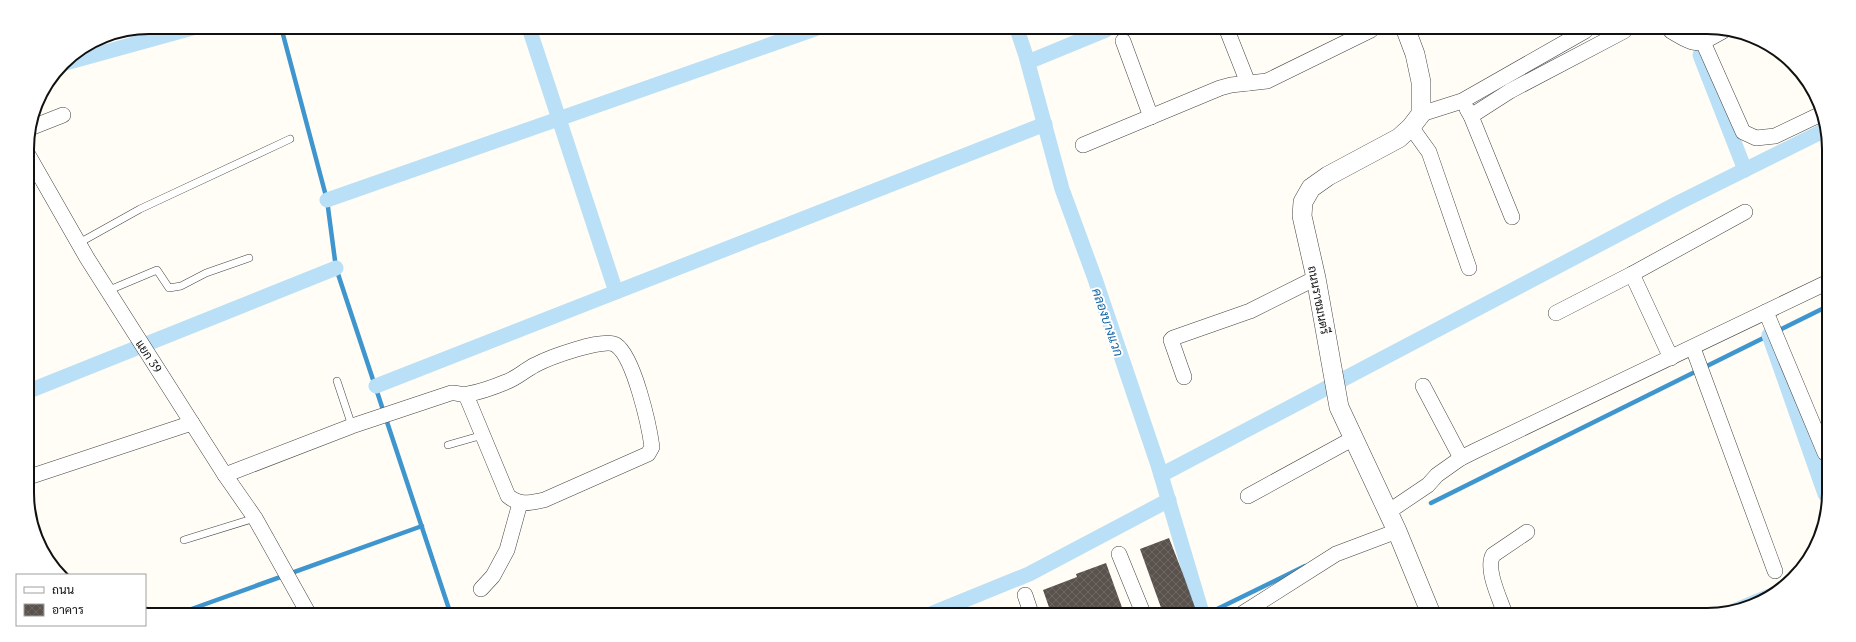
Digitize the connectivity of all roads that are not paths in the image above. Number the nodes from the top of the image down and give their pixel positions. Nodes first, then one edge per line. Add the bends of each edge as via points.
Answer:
1 (1229, 34) edge
2 (1363, 34) edge
3 (1408, 34) edge
4 (1581, 34) edge
5 (1618, 34) edge
6 (1676, 34) edge
7 (1716, 35) edge
8 (1123, 41) dead end
9 (1703, 42) junction
10 (1248, 83) junction
11 (1462, 101) junction
12 (63, 115) dead end
13 (1471, 116) junction
14 (1817, 116) edge
15 (1151, 117) junction
16 (1416, 120) junction
17 (37, 125) edge
18 (290, 139) dead end
19 (1083, 145) dead end
20 (34, 166) edge
21 (1745, 212) dead end
22 (1512, 217) dead end
23 (79, 243) junction
24 (249, 258) dead end
25 (1469, 268) dead end
26 (1632, 274) junction
27 (1316, 278) junction
28 (1822, 285) edge
29 (108, 291) junction
30 (1556, 313) dead end
31 (1768, 315) junction
32 (1694, 352) junction
33 (1671, 358) junction
34 (1184, 377) dead end
35 (337, 381) dead end
36 (1423, 386) dead end
37 (466, 395) junction
38 (192, 423) junction
39 (352, 426) junction
40 (1822, 433) edge
41 (483, 435) junction
42 (1354, 438) junction
43 (448, 445) dead end
44 (1460, 458) junction
45 (34, 475) edge
46 (225, 475) junction
47 (1248, 496) dead end
48 (520, 503) junction
49 (1388, 512) junction
50 (255, 518) junction
51 (1397, 532) junction
52 (1527, 532) dead end
53 (184, 540) dead end
54 (1119, 554) dead end
55 (1775, 571) dead end
56 (481, 589) dead end
57 (1025, 595) dead end
58 (305, 608) edge
59 (1029, 608) edge
60 (1141, 608) edge
61 (1251, 608) edge
62 (1429, 608) edge
63 (1503, 608) edge

1 - 10 street
2 - 10 street via 1268,81
3 - 16 street via 1421,82
4 - 11 street
5 - 13 street via 1510,91
6 - 9 street via 1690,43
7 - 9 street
8 - 15 street
9 - 14 street via 1743,132 1756,138 1775,136
10 - 15 street via 1220,88
11 - 13 street
11 - 16 street
12 - 17 street
13 - 22 street
15 - 19 street
16 - 25 street
16 - 27 street, ถนนราชมนตรี via 1399,138 1328,176 1311,188 1303,202 1302,216
18 - 23 lane via 140,209
20 - 23 street, แยก 39
21 - 26 street
23 - 29 street, แยก 39
24 - 29 lane via 206,273 176,288 169,288 157,270
26 - 30 street
26 - 33 street
27 - 34 street via 1250,311 1173,338 1172,346
27 - 42 street, ถนนราชมนตรี via 1339,407
28 - 31 street
29 - 38 street, แยก 39
31 - 32 street
31 - 40 street
32 - 33 street
32 - 55 street
33 - 44 street
35 - 39 lane
36 - 44 street
37 - 39 street via 450,393
37 - 41 street
37 - 48 street via 506,382 534,365 596,344 615,344 629,360 650,430 652,447 648,454 544,500
38 - 45 street
38 - 46 street, แยก 39
39 - 46 street
41 - 43 lane
41 - 48 street via 508,496
42 - 47 street
42 - 49 street, ถนนราชมนตรี
44 - 49 street via 1428,485
46 - 50 street, แยก 39
48 - 56 street via 507,550 493,576
49 - 51 street, ถนนราชมนตรี
50 - 53 lane
50 - 58 street, แยก 39
51 - 61 street via 1336,554
51 - 62 street, ถนนราชมนตรี
52 - 63 street via 1493,555 1490,560 1490,569
54 - 60 street
57 - 59 street

